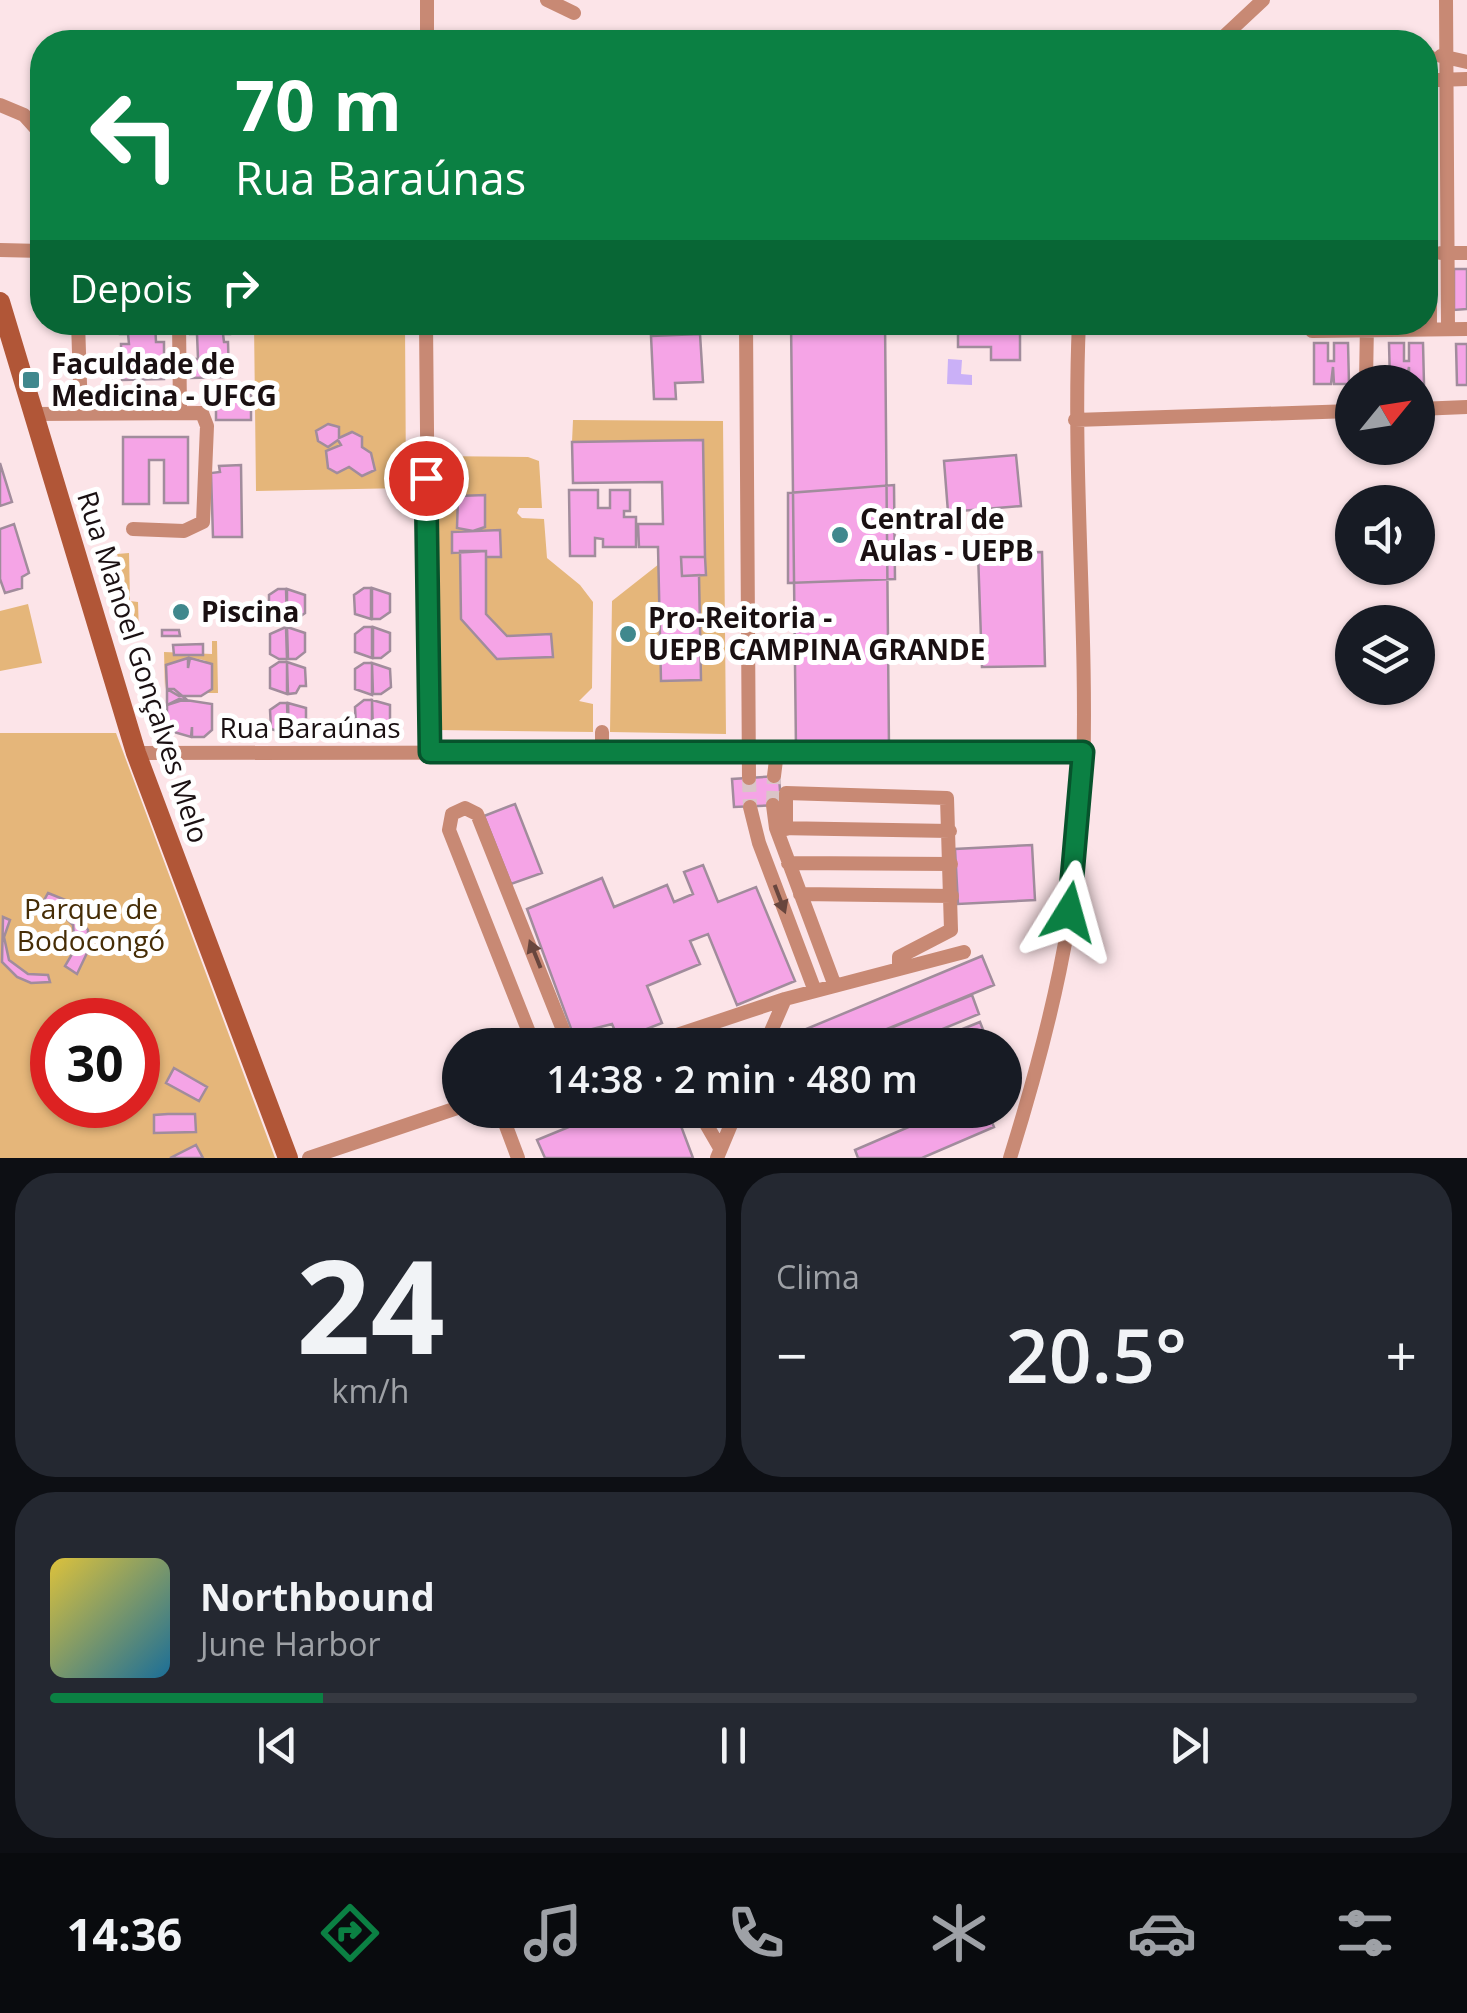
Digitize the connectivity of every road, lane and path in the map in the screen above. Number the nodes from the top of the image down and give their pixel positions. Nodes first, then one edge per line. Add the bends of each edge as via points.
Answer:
1 (426, 0) edge
2 (547, 0) edge
3 (1263, 0) edge
4 (1446, 0) edge
5 (574, 13) dead end
6 (426, 30) edge
7 (1231, 30) edge
8 (1438, 56) edge
9 (1447, 56) junction
10 (1467, 62) edge
11 (1438, 71) edge
12 (1467, 79) edge
13 (1438, 80) edge
14 (0, 105) edge
15 (30, 121) edge
16 (1438, 204) edge
17 (0, 250) edge
18 (30, 250) edge
19 (1438, 253) edge
20 (1446, 253) junction
21 (1467, 253) edge
22 (0, 302) edge
23 (1438, 328) edge
24 (1448, 329) junction
25 (1467, 329) edge
26 (78, 335) edge
27 (179, 335) edge
28 (426, 335) edge
29 (746, 335) edge
30 (1078, 335) edge
31 (1367, 335) edge
32 (1366, 365) edge
33 (1467, 408) edge
34 (1435, 409) edge
35 (180, 411) junction
36 (1335, 412) edge
37 (34, 414) junction
38 (81, 414) junction
39 (1075, 420) junction
40 (133, 529) dead end
41 (602, 732) dead end
42 (430, 752) junction
43 (602, 752) junction
44 (748, 752) junction
45 (777, 752) junction
46 (1083, 752) junction
47 (136, 753) junction
48 (774, 776) tunnel mouth
49 (750, 778) tunnel mouth
50 (781, 828) junction
51 (950, 831) junction
52 (788, 863) junction
53 (951, 864) junction
54 (800, 894) junction
55 (952, 896) junction
56 (964, 952) dead end
57 (899, 969) junction
58 (835, 986) junction
59 (814, 991) junction
60 (785, 999) junction
61 (527, 1028) edge
62 (562, 1028) edge
63 (702, 1028) edge
64 (772, 1028) edge
65 (442, 1113) edge
66 (507, 1128) edge
67 (706, 1128) edge
68 (728, 1128) edge
69 (718, 1153) edge
70 (288, 1158) edge
71 (309, 1158) edge
72 (518, 1158) edge
73 (1010, 1158) edge

1 - 6 street
2 - 5 street
3 - 7 street
4 - 9 street
8 - 9 street
9 - 10 street
9 - 11 street
12 - 13 street
14 - 15 street
16 - 20 street
17 - 18 street
19 - 20 street
20 - 21 street
20 - 24 street
22 - 37 street, Rua Manoel Gonçalves Melo
23 - 24 street
24 - 25 street
26 - 38 street
27 - 35 street
28 - 42 street
29 - 44 street
30 - 39 street
31 - 32 street
33 - 34 street
35 - 38 street
35 - 40 street via 206,418 206,515 184,531
36 - 39 street
37 - 38 street
37 - 47 street, Rua Manoel Gonçalves Melo
39 - 46 street
41 - 43 street
42 - 43 street, Rua Baraúnas
42 - 47 street, Rua Baraúnas
43 - 44 street, Rua Baraúnas
44 - 45 street, Rua Baraúnas
44 - 49 street
45 - 46 street, Rua Baraúnas
45 - 48 street
46 - 73 street via 1075,874 1056,986
47 - 70 street, Rua Manoel Gonçalves Melo
50 - 51 street
50 - 51 street via 786,793 945,796
50 - 52 street
50 -> 59 street via 774,808 751,809
51 - 53 street
52 - 53 street
52 - 54 street
53 - 55 street
54 - 55 street
54 - 58 street
55 - 57 street via 951,930 899,957
56 - 57 street
57 - 58 street
58 - 59 street
59 - 60 street
60 - 63 street
60 - 64 street
62 -> 61 street via 477,814 464,808 452,814 449,830
65 - 71 street
66 - 72 street
67 - 69 street
68 - 69 street

